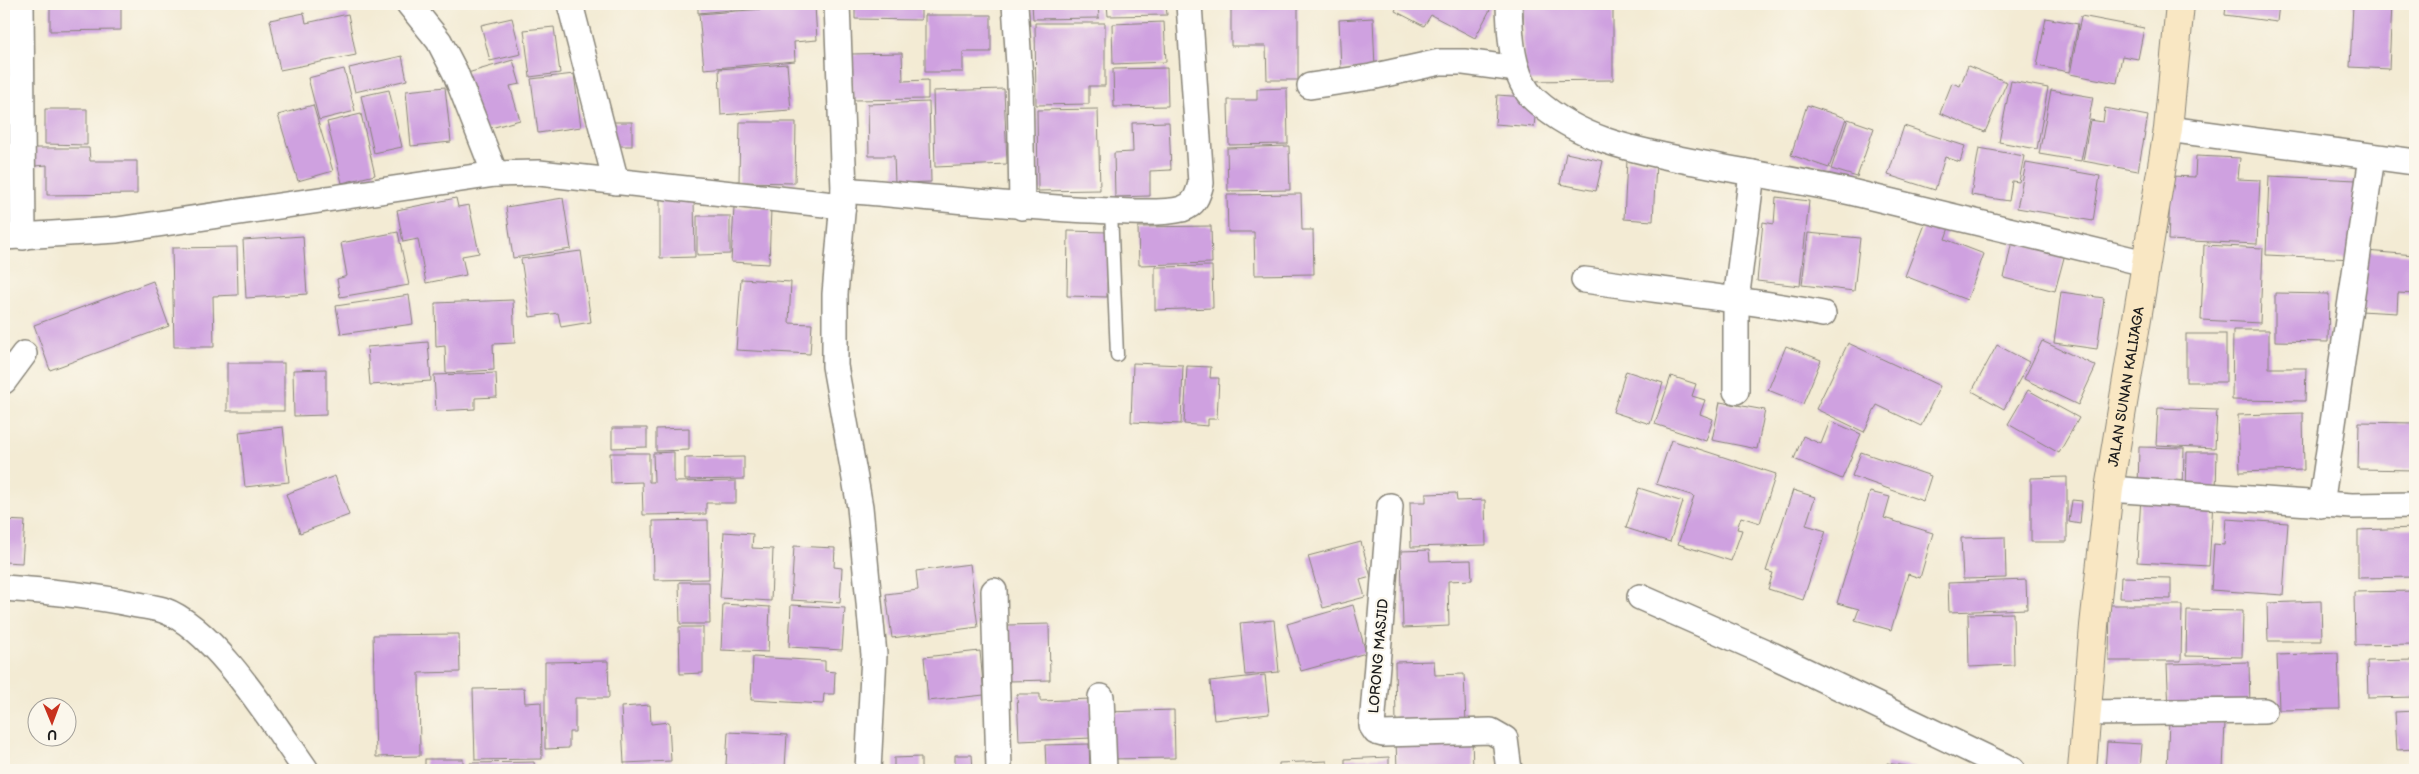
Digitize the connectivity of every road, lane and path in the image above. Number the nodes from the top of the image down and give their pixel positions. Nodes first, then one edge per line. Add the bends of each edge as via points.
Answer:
1 (21, 4) edge
2 (409, 4) edge
3 (570, 4) edge
4 (837, 4) edge
5 (1016, 4) edge
6 (1189, 4) edge
7 (1509, 4) edge
8 (2180, 4) edge
9 (1517, 69) junction
10 (1310, 86) dead end
11 (2168, 129) junction
12 (2372, 157) junction
13 (2415, 162) edge
14 (1752, 173) junction
15 (495, 174) junction
16 (616, 182) junction
17 (843, 198) junction
18 (1022, 206) junction
19 (1111, 210) junction
20 (13, 237) edge
21 (2145, 263) junction
22 (1584, 280) dead end
23 (1736, 301) junction
24 (1823, 314) dead end
25 (24, 354) dead end
26 (1117, 355) dead end
27 (4, 381) edge
28 (1736, 391) dead end
29 (2110, 489) junction
30 (2322, 505) junction
31 (2415, 505) edge
32 (1390, 506) dead end
33 (4, 588) edge
34 (994, 591) dead end
35 (1640, 597) dead end
36 (1101, 697) dead end
37 (2264, 711) dead end
38 (2086, 713) junction
39 (306, 770) edge
40 (868, 770) edge
41 (999, 770) edge
42 (1104, 770) edge
43 (1509, 770) edge
44 (2012, 770) edge
45 (2082, 770) edge

1 - 20 street
2 - 15 street via 439,41 455,72
3 - 16 street
4 - 17 street
5 - 18 street
6 - 19 street via 1201,183 1197,197 1193,204 1182,209
7 - 9 street via 1511,42
8 - 11 street, JALAN SUNAN KALIJAGA
9 - 10 street via 1440,62
9 - 14 street via 1533,98 1577,129 1625,148
11 - 12 street
11 - 21 street, JALAN SUNAN KALIJAGA
12 - 13 street
12 - 30 street
14 - 21 street via 1849,192
14 - 23 street
15 - 16 street via 539,173
15 - 20 street via 117,230
16 - 17 street
17 - 18 street
17 - 40 street via 835,366 860,507 874,655
18 - 19 street
19 - 26 lane
21 - 29 street, JALAN SUNAN KALIJAGA
22 - 23 street
23 - 24 street
23 - 28 street
25 - 27 street
29 - 30 street
29 - 38 street, JALAN SUNAN KALIJAGA
30 - 31 street
32 - 43 street, LORONG MASJID via 1372,726 1383,734 1491,731 1505,740
33 - 39 street via 50,591 164,610 202,634 231,667
34 - 41 street
35 - 44 street via 1772,655
36 - 42 street
37 - 38 street
38 - 45 street, JALAN SUNAN KALIJAGA

